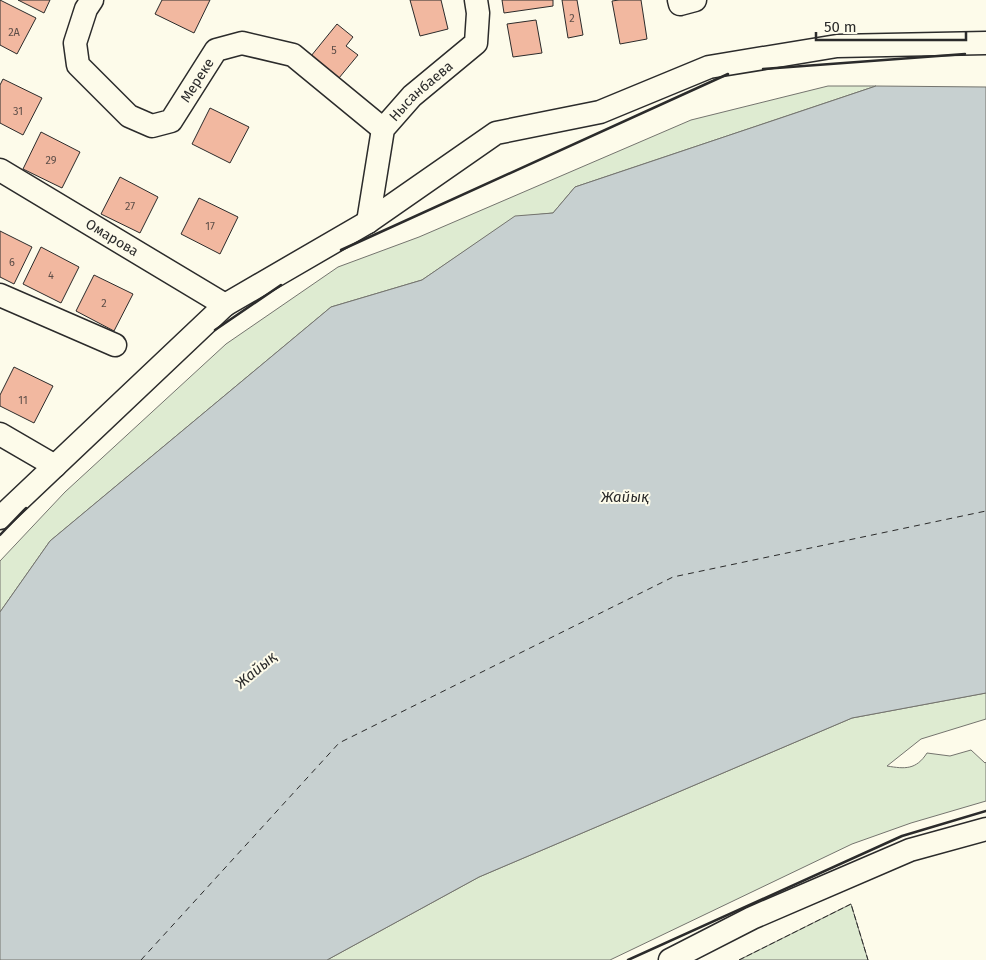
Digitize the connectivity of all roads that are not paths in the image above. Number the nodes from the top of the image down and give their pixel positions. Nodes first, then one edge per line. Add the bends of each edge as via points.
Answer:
1 (92, 0) edge
2 (476, 0) edge
3 (679, 0) edge
4 (695, 0) edge
5 (986, 43) edge
6 (384, 129) junction
7 (0, 170) edge
8 (368, 222) junction
9 (0, 295) edge
10 (225, 305) junction
11 (115, 345) dead end
12 (0, 434) edge
13 (55, 466) junction
14 (0, 518) edge
15 (986, 829) edge
16 (670, 960) edge

1 - 6 street, Мереке via 75,43 78,65 129,116 152,126 171,121 216,50 242,43 293,55
2 - 6 street, Нысанбаева via 476,43 412,96
3 - 4 street via 680,4
5 - 8 street via 836,46 709,67 600,112 496,133
6 - 8 street, Нысанбаева
7 - 10 street, Омарова
8 - 10 street
9 - 11 street
10 - 13 street
12 - 13 street
13 - 14 street
15 - 16 street via 910,850 752,918

